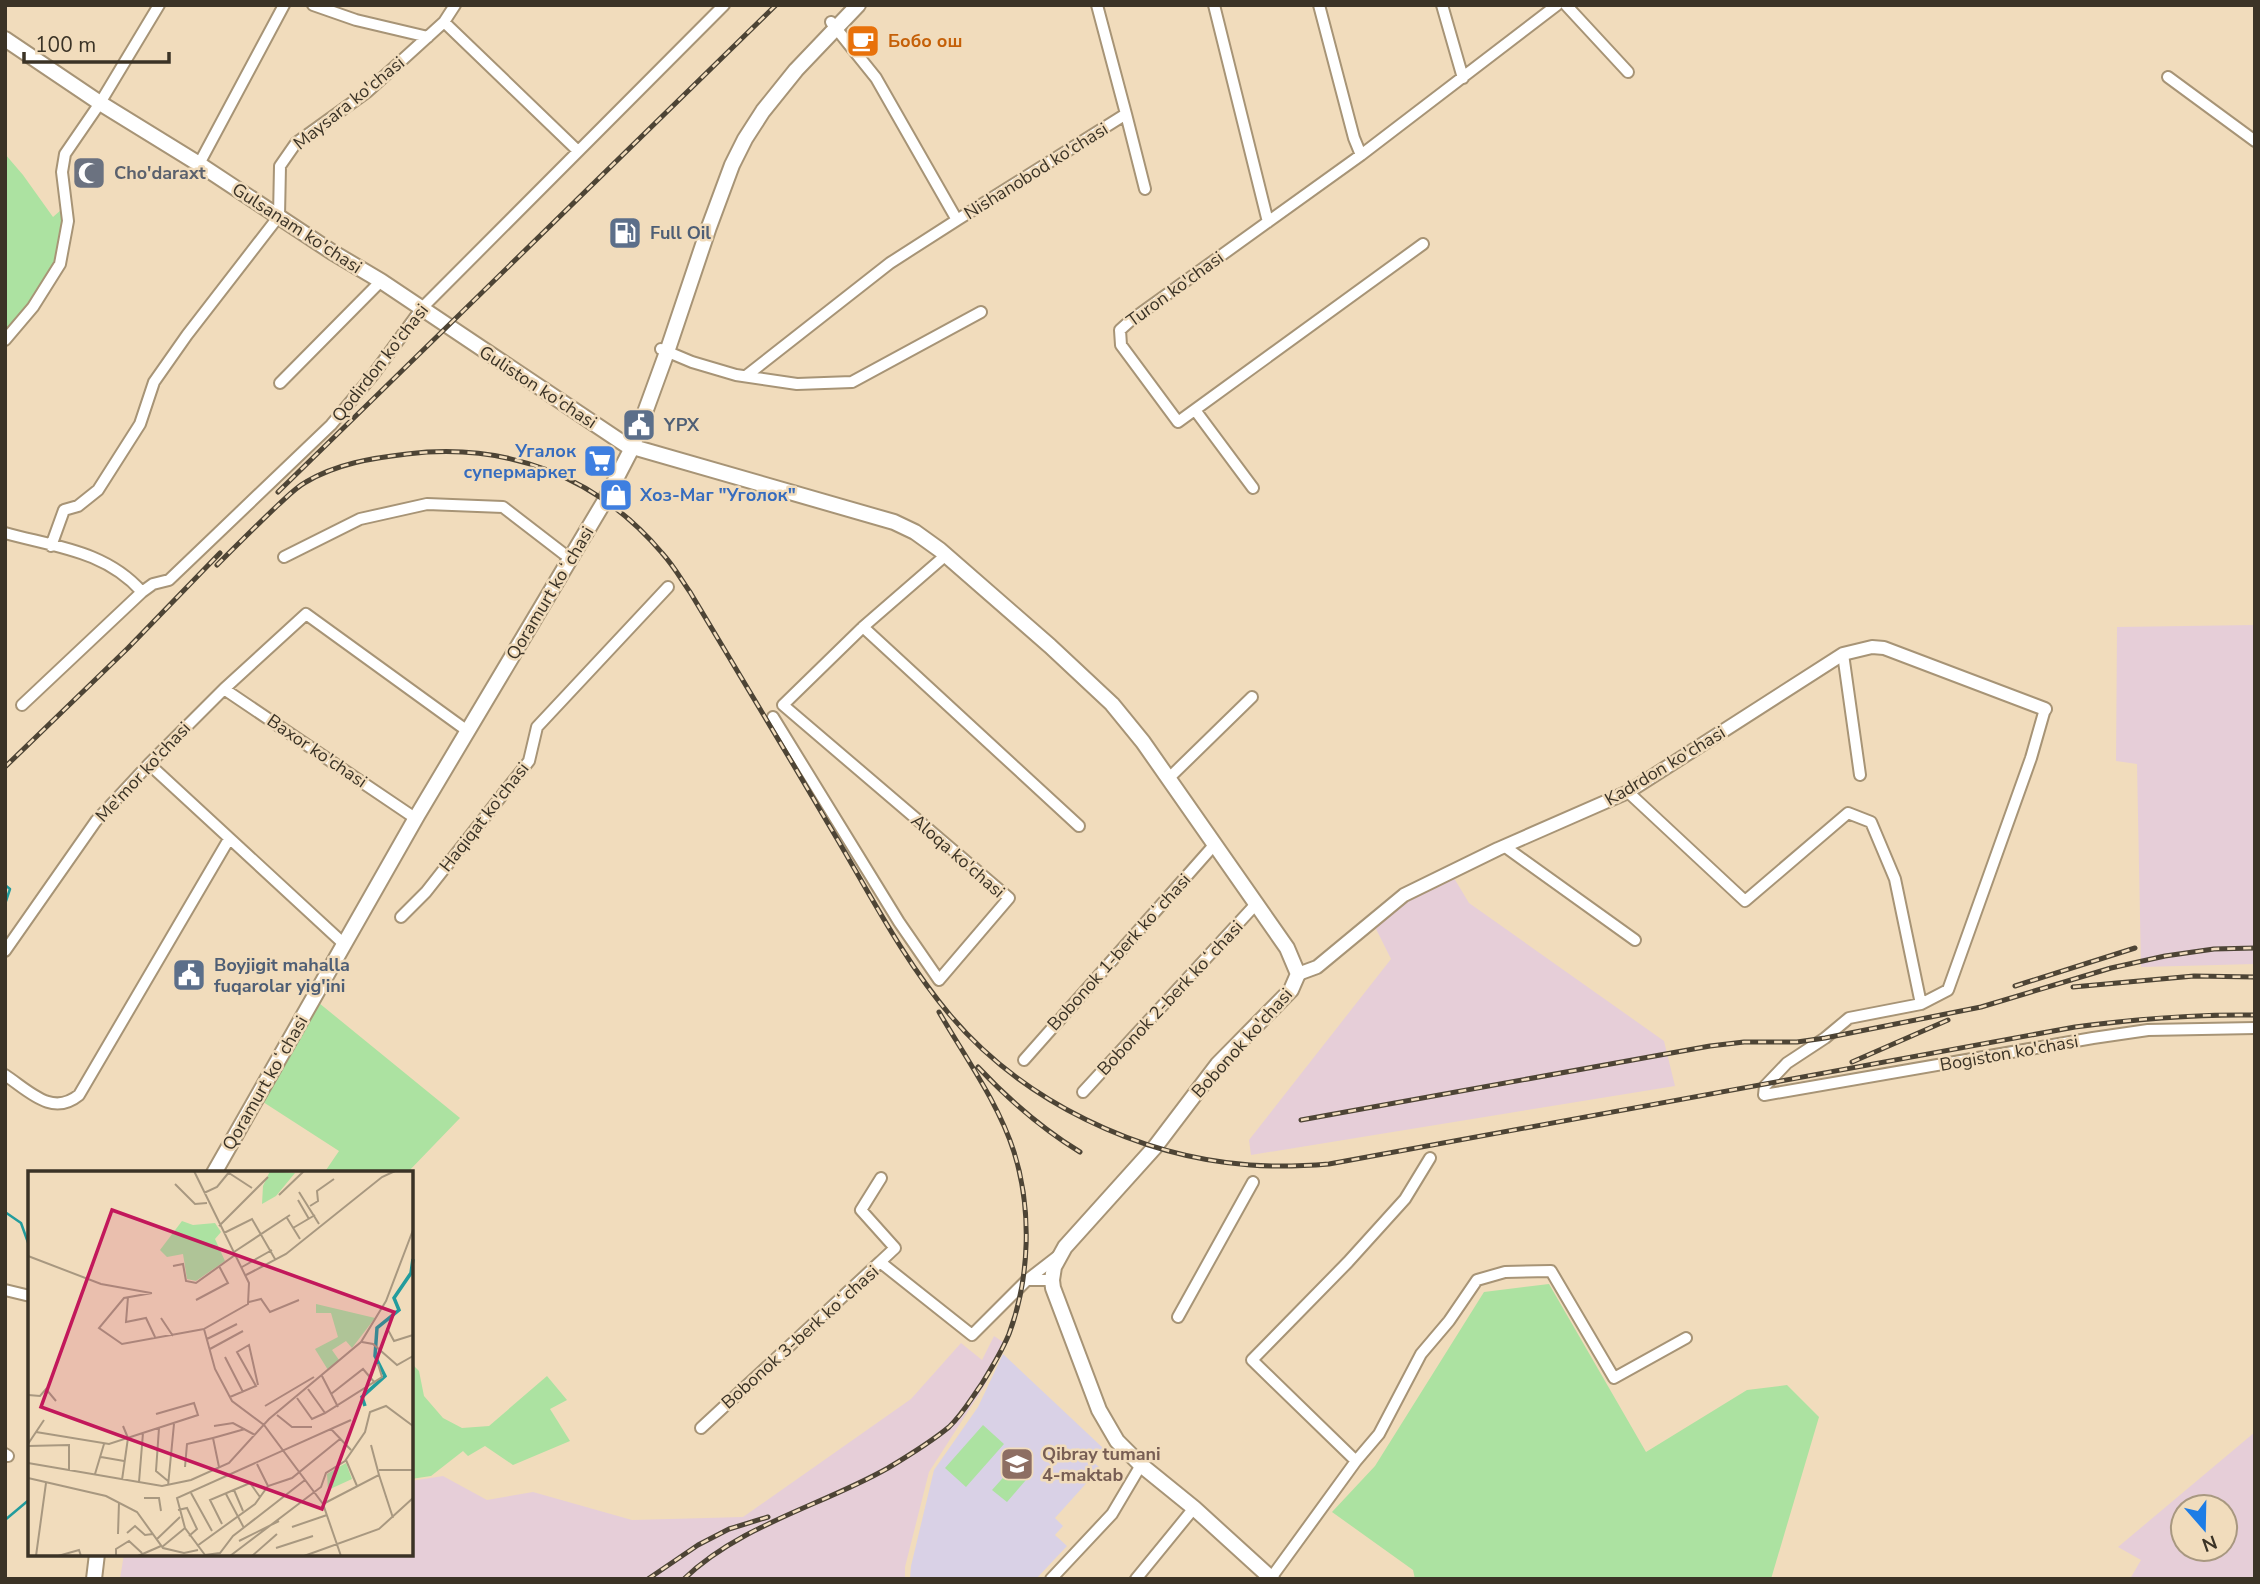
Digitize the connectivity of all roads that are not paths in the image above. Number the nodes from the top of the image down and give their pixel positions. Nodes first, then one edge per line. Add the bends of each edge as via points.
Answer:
1 (159, 5) edge
2 (284, 5) edge
3 (313, 5) edge
4 (455, 5) edge
5 (724, 5) edge
6 (848, 5) edge
7 (858, 5) edge
8 (1097, 5) edge
9 (1214, 5) edge
10 (1319, 5) edge
11 (1442, 5) edge
12 (1557, 5) edge
13 (1566, 5) edge
14 (444, 22) junction
15 (833, 25) junction
16 (428, 37) junction
17 (6, 41) edge
18 (1628, 72) dead end
19 (1463, 78) junction
20 (2168, 78) dead end
21 (100, 103) junction
22 (1126, 114) junction
23 (2255, 141) edge
24 (578, 151) junction
25 (1362, 155) junction
26 (199, 164) junction
27 (1145, 188) dead end
28 (279, 216) junction
29 (957, 220) junction
30 (1268, 222) junction
31 (1423, 244) dead end
32 (381, 281) junction
33 (422, 308) junction
34 (981, 312) dead end
35 (447, 326) joint
36 (5, 340) edge
37 (664, 351) junction
38 (746, 376) junction
39 (280, 383) dead end
40 (1195, 410) junction
41 (629, 446) junction
42 (1253, 488) dead end
43 (5, 533) edge
44 (51, 546) junction
45 (564, 554) junction
46 (946, 555) junction
47 (284, 557) dead end
48 (668, 587) dead end
49 (142, 592) junction
50 (863, 627) junction
51 (1843, 654) junction
52 (224, 689) junction
53 (1252, 697) dead end
54 (22, 705) dead end
55 (2045, 709) joint
56 (773, 717) dead end
57 (462, 727) junction
58 (149, 764) junction
59 (1860, 775) dead end
60 (1169, 778) junction
61 (1628, 792) junction
62 (409, 814) junction
63 (1079, 826) dead end
64 (229, 839) junction
65 (1215, 844) junction
66 (1504, 846) junction
67 (1256, 904) junction
68 (401, 917) dead end
69 (1635, 940) dead end
70 (342, 943) junction
71 (5, 951) edge
72 (1298, 974) junction
73 (1921, 1004) junction
74 (2255, 1028) edge
75 (1024, 1060) dead end
76 (5, 1075) edge
77 (1083, 1092) dead end
78 (1430, 1158) dead end
79 (209, 1171) edge
80 (215, 1171) edge
81 (881, 1178) dead end
82 (1253, 1182) dead end
83 (1060, 1254) junction
84 (880, 1262) junction
85 (1027, 1280) junction
86 (1052, 1280) junction
87 (5, 1290) edge
88 (28, 1296) edge
89 (1178, 1317) dead end
90 (1686, 1338) dead end
91 (701, 1428) dead end
92 (1356, 1461) junction
93 (1141, 1465) junction
94 (1194, 1508) junction
95 (90, 1556) edge
96 (97, 1556) edge
97 (1272, 1578) edge
98 (87, 1579) edge
99 (94, 1579) edge
100 (1051, 1579) edge
101 (1136, 1579) edge

1 - 21 street
2 - 26 street
3 - 16 street
4 - 14 street, Maysara ko'chasi
5 - 24 street, Qodirdon ko'chasi
6 - 15 main road, Qoramurt koʻchasi
7 - 15 main road, Qoramurt koʻchasi
8 - 22 street, Nishanobod ko'chasi
9 - 30 street
10 - 25 street
11 - 19 street
12 - 19 street, Turon ko'chasi
13 - 18 street
14 - 16 street, Maysara ko'chasi
14 - 24 street
15 - 29 street, Nishanobod ko'chasi via 876,78
15 - 37 main road, Qoramurt koʻchasi via 768,95 735,145 703,225
16 - 28 street, Maysara ko'chasi via 367,92 296,142 280,166
17 - 21 main road, Gulsanam ko'chasi
19 - 25 street, Turon ko'chasi
20 - 23 street
21 - 26 main road, Gulsanam ko'chasi
21 - 36 street via 65,154 62,172 68,221 61,264
22 - 27 street
22 - 29 street, Nishanobod ko'chasi
24 - 33 street, Qodirdon ko'chasi
25 - 30 street, Turon ko'chasi
26 - 28 main road, Gulsanam ko'chasi
28 - 32 main road, Gulsanam ko'chasi
28 - 44 street via 154,382 140,424 98,490 78,506 64,510
29 - 38 street, Nishanobod ko'chasi via 890,263
30 - 40 street, Turon ko'chasi via 1120,330 1121,345 1178,422
31 - 40 street
32 - 33 main road, Gulsanam ko'chasi
32 - 39 street
33 - 35 main road, Gulsanam ko'chasi
33 - 49 street, Qodirdon ko'chasi via 331,425 169,580
34 - 38 street via 852,382 797,384
35 - 41 main road, Guliston ko'chasi
37 - 38 street
37 - 41 main road, Qoramurt koʻchasi
40 - 42 street
41 - 45 main road, Qoramurt koʻchasi
41 - 46 main road, Guliston ko'chasi via 894,522
41 - 70 main road, Qoramurt koʻchasi via 573,557
43 - 44 street
44 - 49 street via 106,563
45 - 47 street via 503,507 427,504 360,519
45 - 57 main road, Qoramurt koʻchasi
46 - 50 street
46 - 60 main road, Bobonok ko'chasi via 1100,692
48 - 68 street, Haqiqat ko'chasi via 537,727 529,761
49 - 54 street, Qodirdon ko'chasi
50 - 56 street, Aloqa ko'chasi via 783,705 1009,898 939,980
50 - 63 street
51 - 55 street, Kadrdon ko'chasi via 1884,648
51 - 59 street
51 - 61 street, Kadrdon ko'chasi
52 - 57 street, Me'mor ko'chasi via 306,614
52 - 58 street, Me'mor ko'chasi
52 - 62 street, Baxor ko'chasi
53 - 60 street
55 - 73 street via 1948,990
57 - 62 main road, Qoramurt koʻchasi
58 - 64 street
58 - 71 street, Me'mor ko'chasi via 96,821
60 - 65 main road, Bobonok ko'chasi
61 - 66 street, Kadrdon ko'chasi
61 - 73 street via 1745,901 1848,813 1871,822 1895,879
62 - 70 main road, Qoramurt koʻchasi
64 - 70 street
64 - 76 street via 79,1094 57,1105
65 - 67 main road, Bobonok ko'chasi
65 - 75 street, Bobonok 1-berk koʻchasi
66 - 69 street
66 - 72 street, Kadrdon ko'chasi via 1404,895 1317,967
67 - 72 main road, Bobonok ko'chasi
67 - 77 street, Bobonok 2-berk koʻchasi
70 - 79 main road, Qoramurt koʻchasi
70 - 80 main road, Qoramurt koʻchasi
72 - 83 main road, Bobonok ko'chasi via 1291,990 1218,1064 1154,1147
73 - 74 street, Bogiston ko'chasi via 1849,1018 1787,1063 1765,1086 1764,1095 2148,1030
78 - 92 street via 1405,1199 1252,1360
81 - 84 street via 860,1210 895,1248
82 - 89 street
83 - 85 street, Bobonok 3-berk koʻchasi
83 - 86 main road, Bobonok ko'chasi
84 - 85 street, Bobonok 3-berk koʻchasi via 972,1335
84 - 91 street, Bobonok 3-berk koʻchasi
85 - 86 street
86 - 93 main road via 1103,1418 1116,1441
87 - 88 street
90 - 92 street via 1614,1378 1551,1270 1505,1272 1477,1280 1421,1354 1379,1434
92 - 97 street
93 - 94 main road
93 - 100 street via 1112,1514
94 - 97 main road
94 - 101 street
95 - 98 main road
96 - 99 main road

